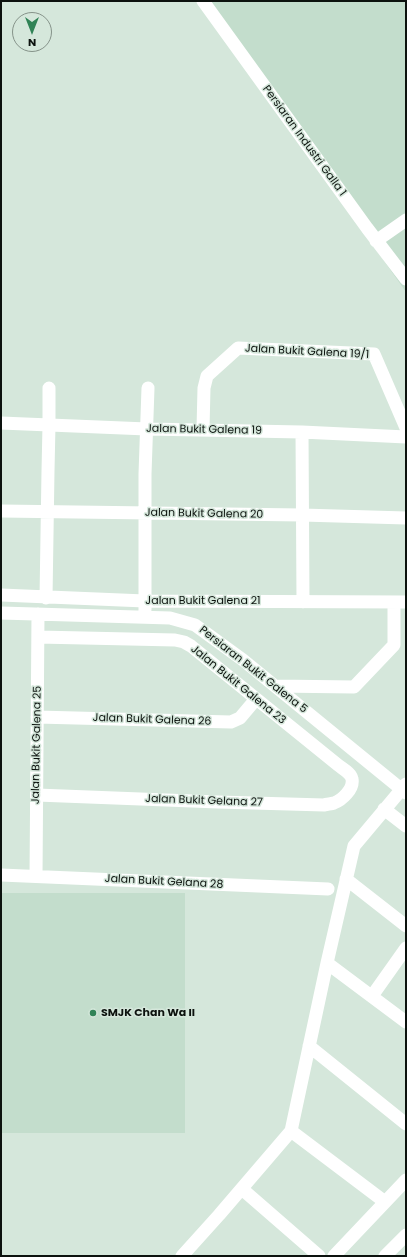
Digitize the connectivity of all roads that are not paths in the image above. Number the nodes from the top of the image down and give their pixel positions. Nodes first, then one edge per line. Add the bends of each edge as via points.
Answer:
1 (203, 1) edge
2 (406, 220) edge
3 (376, 241) junction
4 (406, 279) edge
5 (49, 388) dead end
6 (148, 388) dead end
7 (1, 423) edge
8 (50, 425) junction
9 (406, 428) edge
10 (147, 429) junction
11 (203, 429) junction
12 (302, 432) junction
13 (406, 438) edge
14 (1, 511) edge
15 (47, 511) junction
16 (146, 513) junction
17 (302, 515) junction
18 (406, 518) edge
19 (1, 596) edge
20 (46, 598) junction
21 (145, 601) junction
22 (303, 602) junction
23 (400, 602) edge
24 (1, 613) edge
25 (38, 614) junction
26 (145, 618) junction
27 (38, 637) junction
28 (275, 686) junction
29 (256, 699) junction
30 (37, 717) junction
31 (350, 775) joint
32 (404, 789) edge
33 (36, 795) junction
34 (384, 809) junction
35 (406, 826) edge
36 (1, 876) edge
37 (36, 876) junction
38 (346, 878) junction
39 (328, 889) dead end
40 (406, 926) edge
41 (406, 948) edge
42 (327, 963) junction
43 (372, 996) junction
44 (406, 1022) edge
45 (309, 1046) junction
46 (406, 1124) edge
47 (291, 1131) junction
48 (406, 1180) edge
49 (242, 1189) junction
50 (385, 1202) junction
51 (406, 1235) edge
52 (188, 1254) edge
53 (319, 1256) edge
54 (334, 1256) edge
55 (385, 1256) edge

1 - 3 street, Persiaran Industri Galla 1
2 - 3 street
3 - 4 street, Persiaran Industri Galla 1
5 - 8 street
6 - 10 street
7 - 8 street, Jalan Bukit Galena 19
8 - 10 street, Jalan Bukit Galena 19
8 - 15 street
9 - 11 street, Jalan Bukit Galena 19/1 via 374,354 238,348 207,376 204,388
10 - 11 street, Jalan Bukit Galena 19
10 - 16 street
11 - 12 street, Jalan Bukit Galena 19
12 - 13 street, Jalan Bukit Galena 19
12 - 17 street
14 - 15 street, Jalan Bukit Galena 20
15 - 16 street, Jalan Bukit Galena 20
15 - 20 street
16 - 17 street, Jalan Bukit Galena 20
16 - 21 street
17 - 18 street, Jalan Bukit Galena 20
17 - 22 street
19 - 20 street, Jalan Bukit Galena 21
20 - 21 street, Jalan Bukit Galena 21
21 - 22 street, Jalan Bukit Galena 21
21 - 26 street
22 - 23 street, Jalan Bukit Galena 21
23 - 28 street via 394,645 354,687
24 - 25 street, Persiaran Bukit Galena 5
25 - 26 street, Persiaran Bukit Galena 5
25 - 27 street, Jalan Bukit Galena 25
26 - 28 street, Persiaran Bukit Galena 5 via 170,618 195,625
27 - 29 street, Jalan Bukit Galena 23 via 184,642
27 - 30 street, Jalan Bukit Galena 25
28 - 32 street, Persiaran Bukit Galena 5
29 - 30 street, Jalan Bukit Galena 26 via 240,718 231,722
29 - 31 street, Jalan Bukit Galena 23
30 - 33 street, Jalan Bukit Galena 25
31 - 33 street, Jalan Bukit Gelana 27 via 352,784 343,798 324,805
32 - 34 street
33 - 37 street, Jalan Bukit Galena 25
34 - 35 street
34 - 38 street via 354,846
36 - 37 street, Jalan Bukit Gelana 28
37 - 39 street, Jalan Bukit Gelana 28
38 - 40 street
38 - 42 street
41 - 43 street
42 - 43 street
42 - 45 street
43 - 44 street
45 - 46 street
45 - 47 street
47 - 49 street
47 - 50 street
48 - 50 street
49 - 52 street
49 - 53 street
50 - 54 street
51 - 55 street

